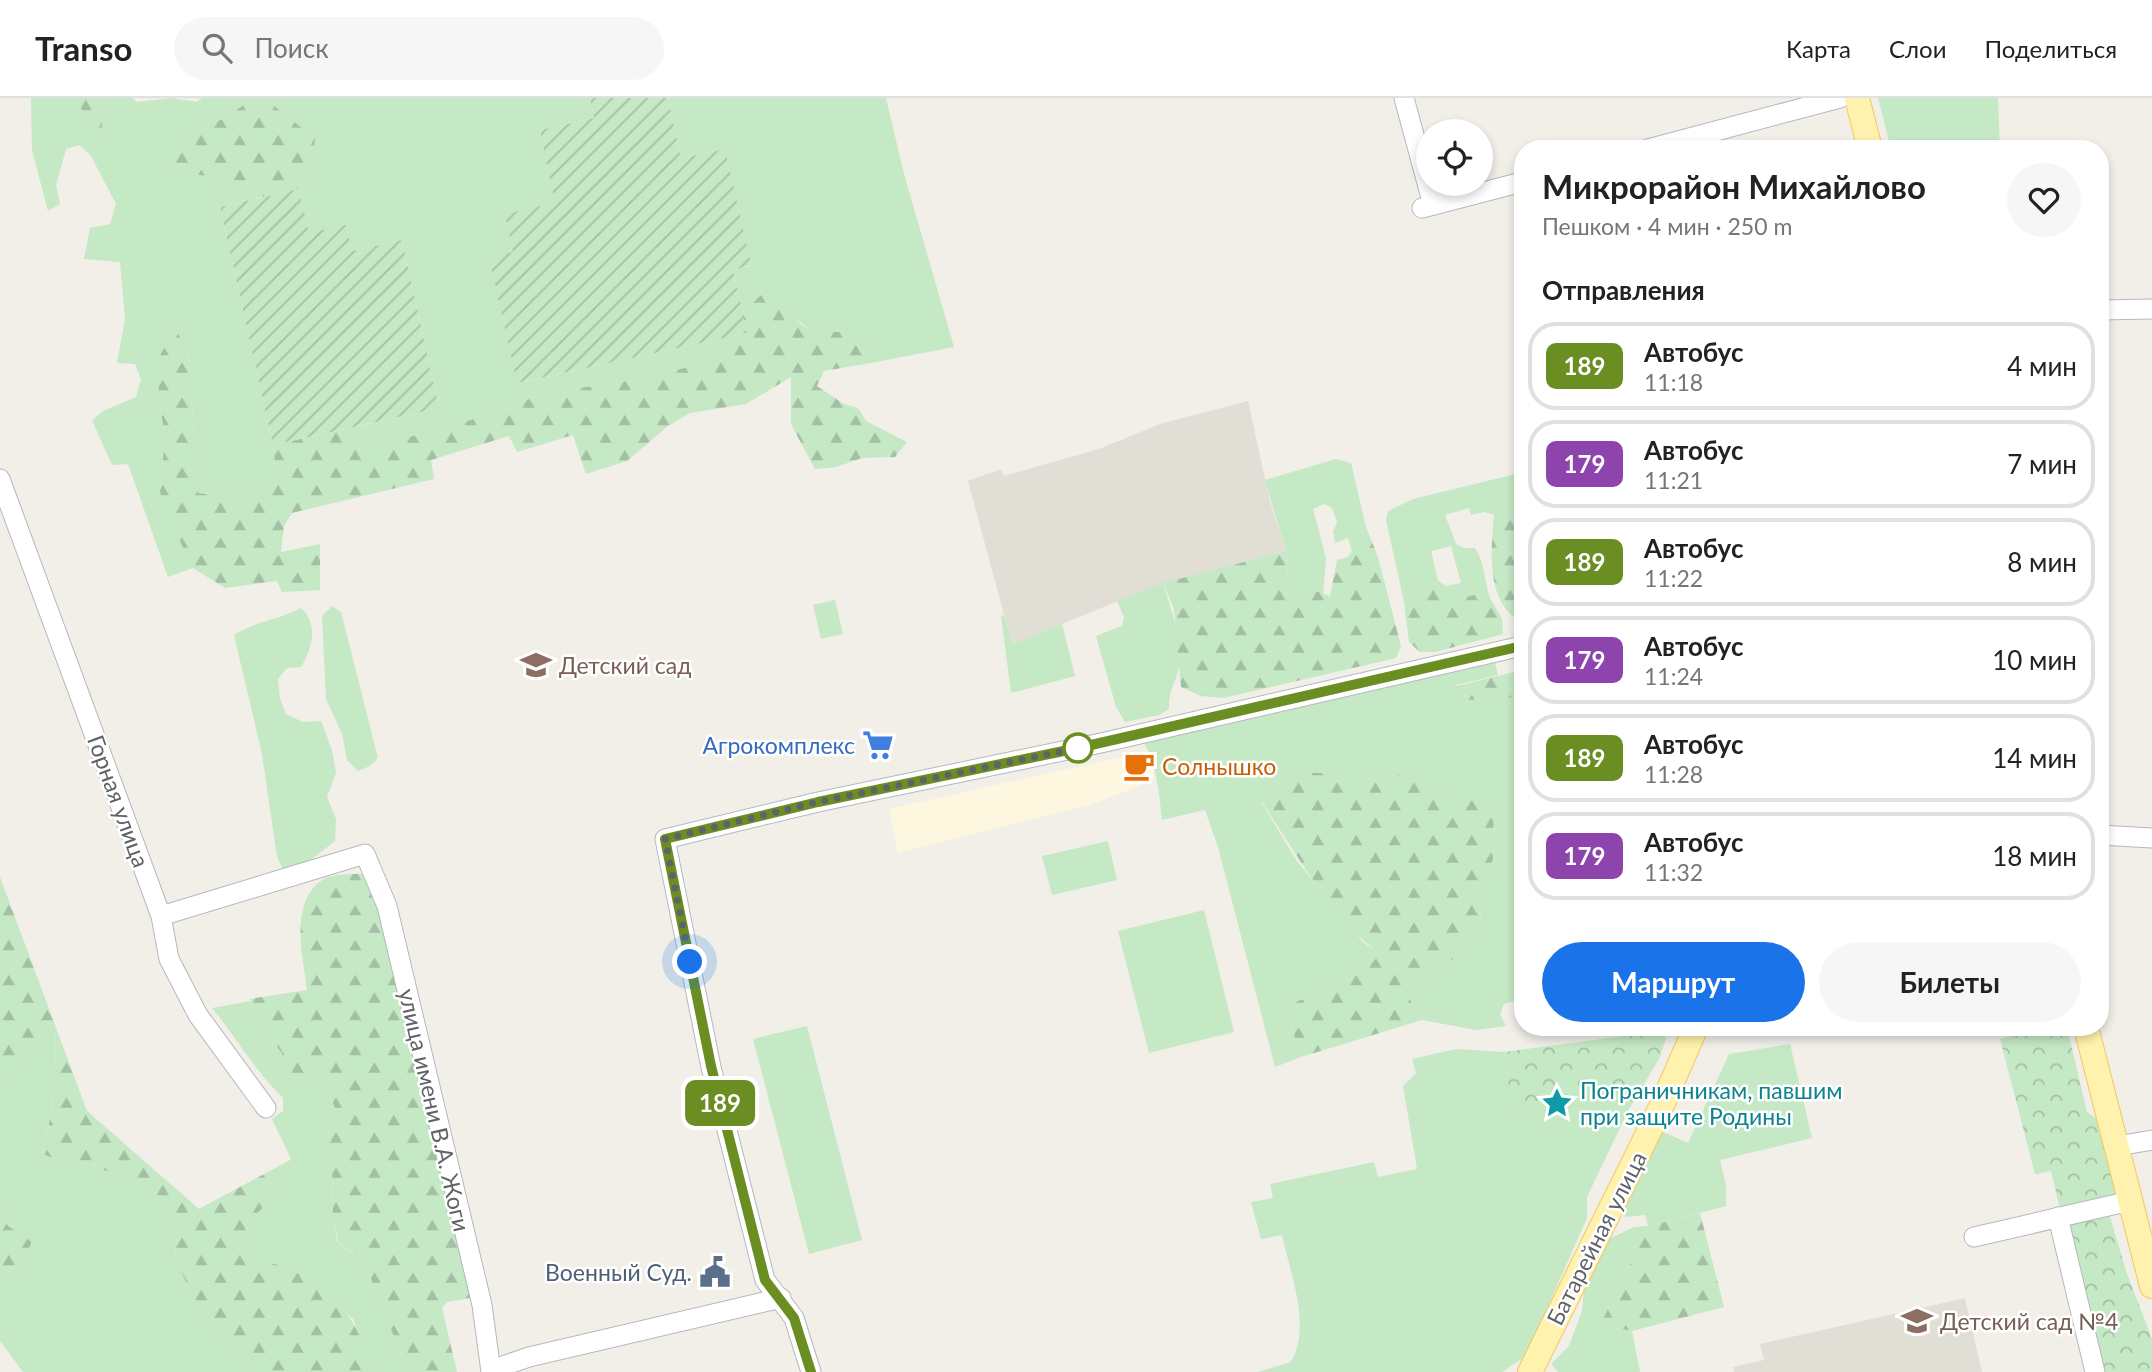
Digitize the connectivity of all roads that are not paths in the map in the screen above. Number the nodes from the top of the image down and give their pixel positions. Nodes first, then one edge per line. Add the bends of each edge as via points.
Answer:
1 (1404, 98) edge
2 (1840, 98) edge
3 (1857, 98) edge
4 (1682, 140) edge
5 (1868, 140) edge
6 (1514, 184) edge
7 (2152, 309) edge
8 (2109, 310) edge
9 (0, 479) edge
10 (1514, 648) edge
11 (2109, 836) edge
12 (2152, 838) edge
13 (161, 916) junction
14 (1692, 1036) edge
15 (2089, 1036) edge
16 (266, 1108) dead end
17 (2152, 1140) edge
18 (2117, 1146) junction
19 (2130, 1201) junction
20 (2058, 1217) junction
21 (1974, 1237) dead end
22 (2152, 1286) edge
23 (781, 1298) junction
24 (491, 1371) edge
25 (1528, 1371) edge
26 (811, 1372) edge
27 (2095, 1372) edge

1 - 6 street via 1426,207
2 - 4 street
3 - 5 main road
7 - 8 street
9 - 13 street, Горная улица
10 - 23 street via 665,839 711,1066 765,1280
11 - 12 street
13 - 16 street, Горная улица via 169,958 198,1015
13 - 24 street, улица имени В.А. Жоги via 365,855 387,906 482,1306
14 - 25 main road, Батарейная улица via 1658,1114
15 - 18 main road
17 - 18 street
18 - 19 main road
19 - 20 street
19 - 22 main road
20 - 21 street
20 - 27 street
23 - 24 street via 529,1357
23 - 26 street via 794,1318

